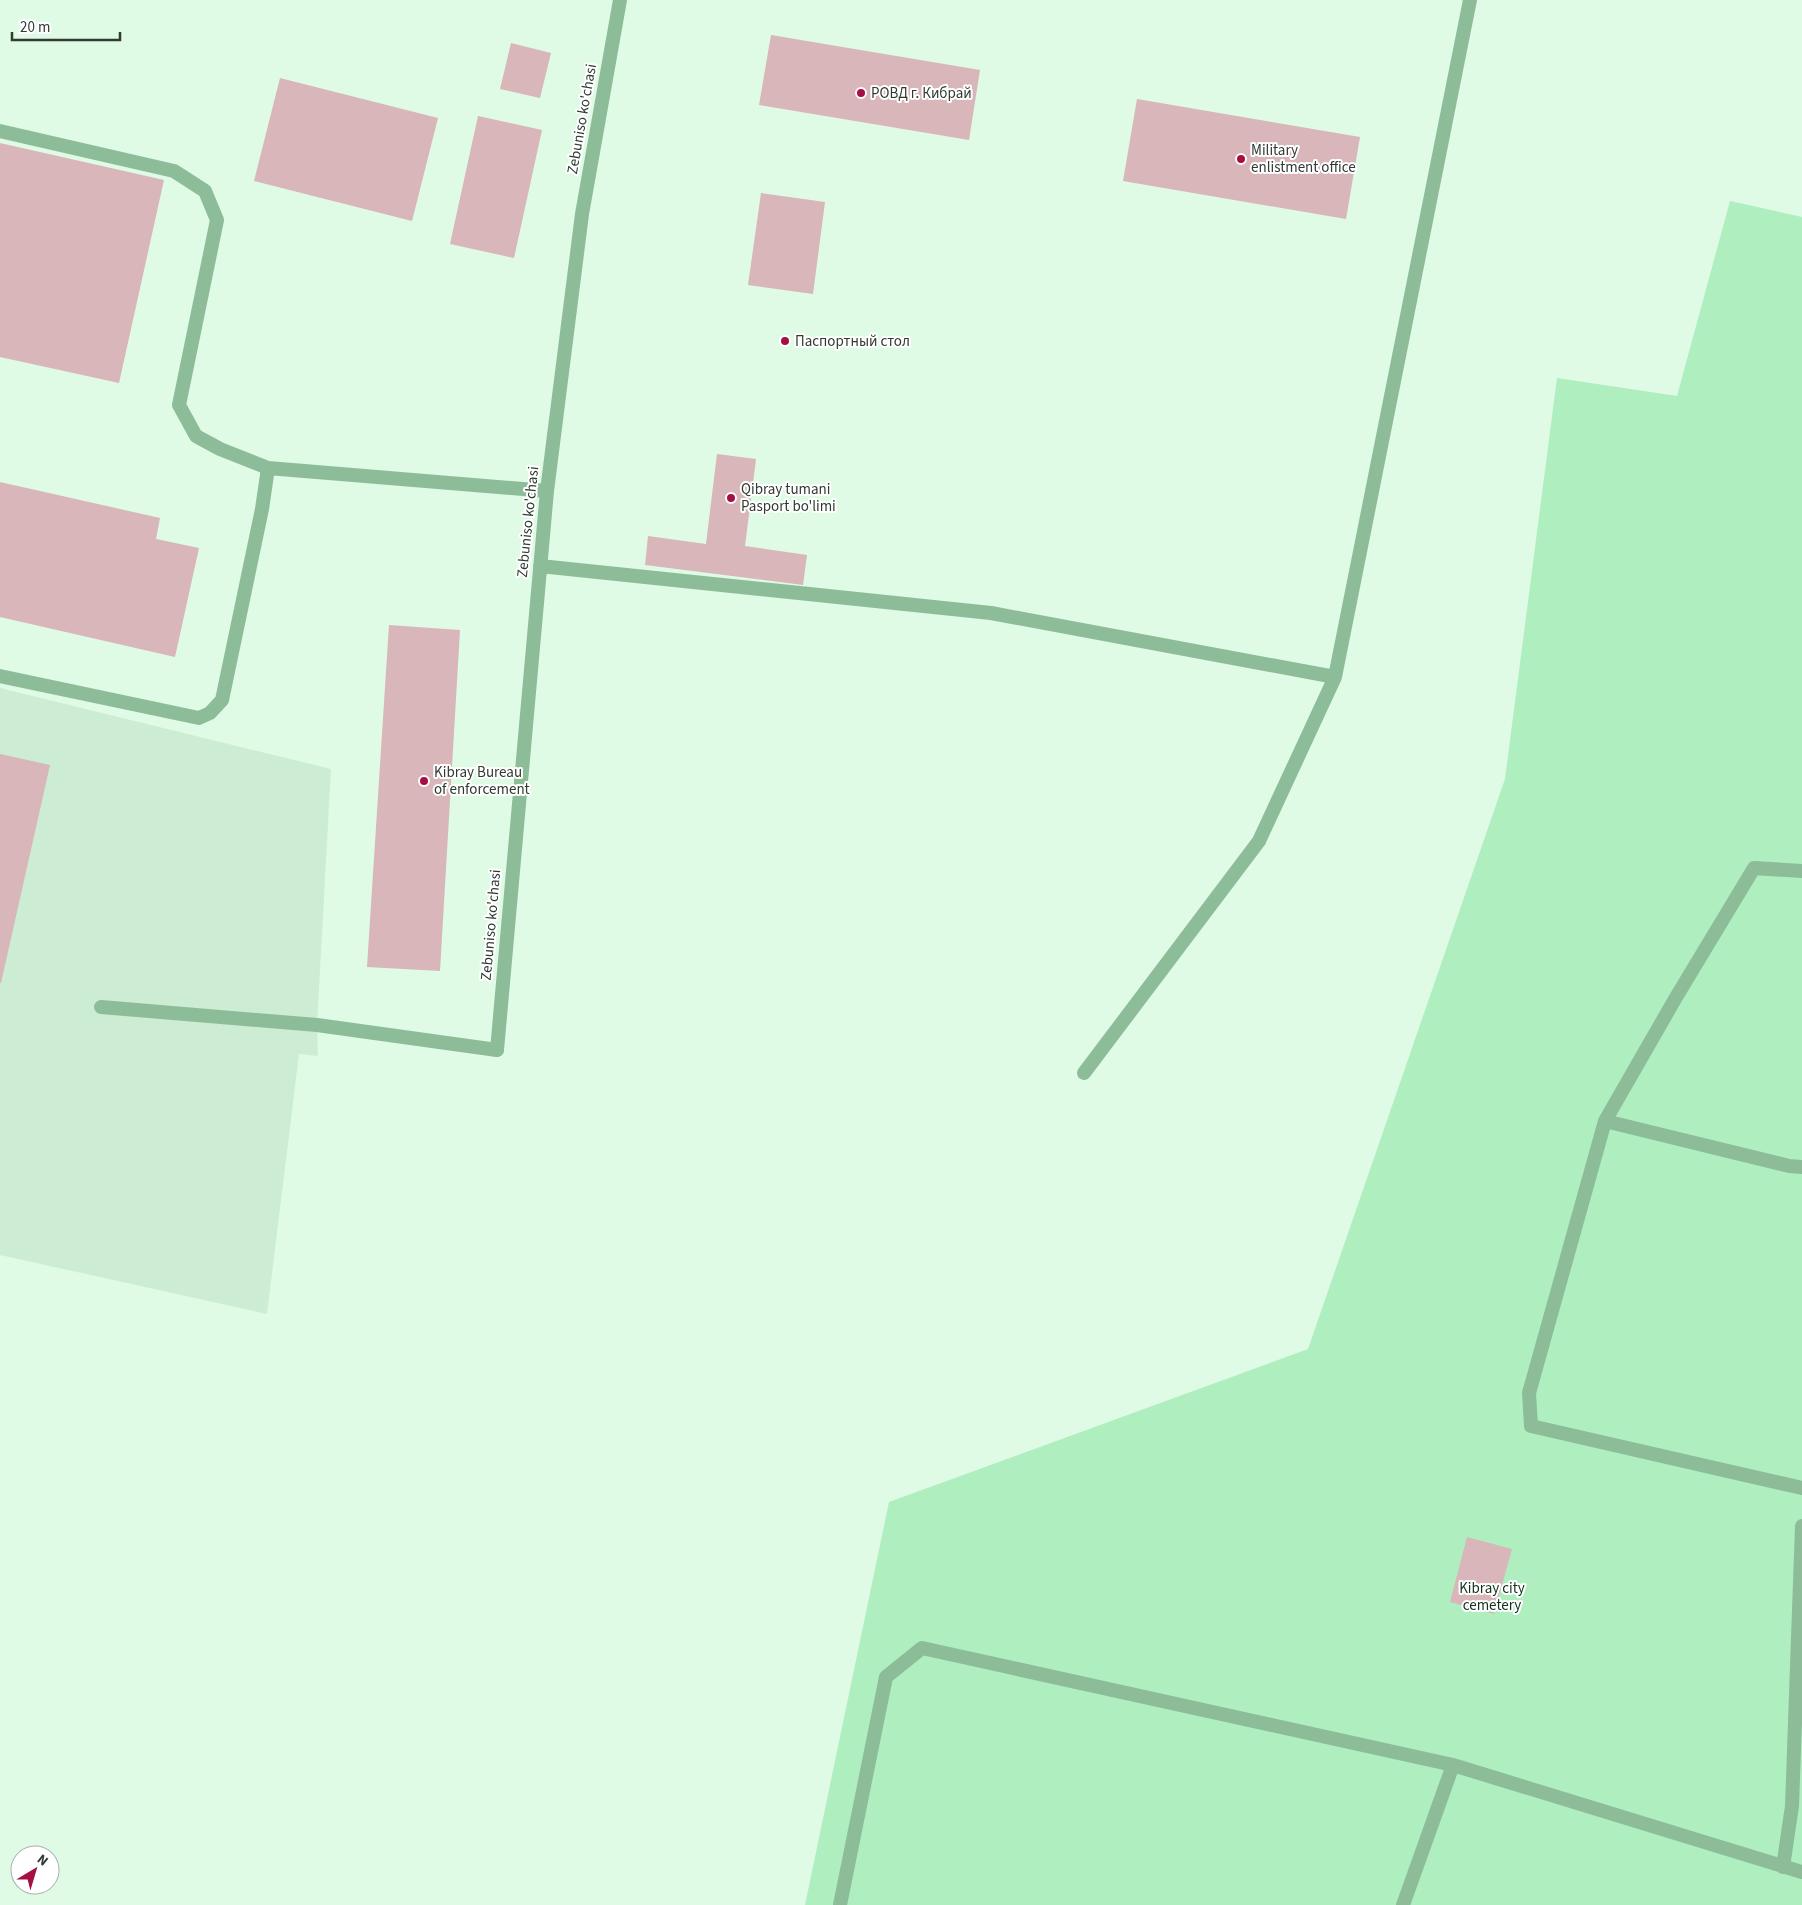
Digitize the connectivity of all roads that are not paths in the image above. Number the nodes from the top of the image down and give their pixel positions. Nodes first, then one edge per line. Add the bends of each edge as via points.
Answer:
1 (620, 0) edge
2 (1470, 0) edge
3 (0, 131) edge
4 (268, 468) junction
5 (547, 491) junction
6 (540, 566) junction
7 (0, 676) edge
8 (1335, 677) junction
9 (1802, 871) edge
10 (101, 1007) dead end
11 (1084, 1073) dead end
12 (1605, 1121) junction
13 (1802, 1167) edge
14 (1802, 1488) edge
15 (1802, 1526) edge
16 (1453, 1766) junction
17 (1784, 1867) junction
18 (1802, 1872) edge
19 (840, 1905) edge
20 (1403, 1905) edge

1 - 5 street, Zebuniso ko'chasi via 582,214
2 - 8 street
3 - 4 street via 174,171 205,191 217,220 179,405 196,436
4 - 5 street
4 - 7 street via 222,700 210,713 199,718
5 - 6 street, Zebuniso ko'chasi
6 - 8 street via 991,612
6 - 10 street, Zebuniso ko'chasi via 496,1050 317,1025
8 - 11 street via 1259,841
9 - 12 street via 1754,868
12 - 13 street
12 - 14 street via 1529,1393 1530,1426
15 - 17 street via 1792,1806
16 - 17 street
16 - 19 street via 922,1648 886,1677
16 - 20 street
17 - 18 street

